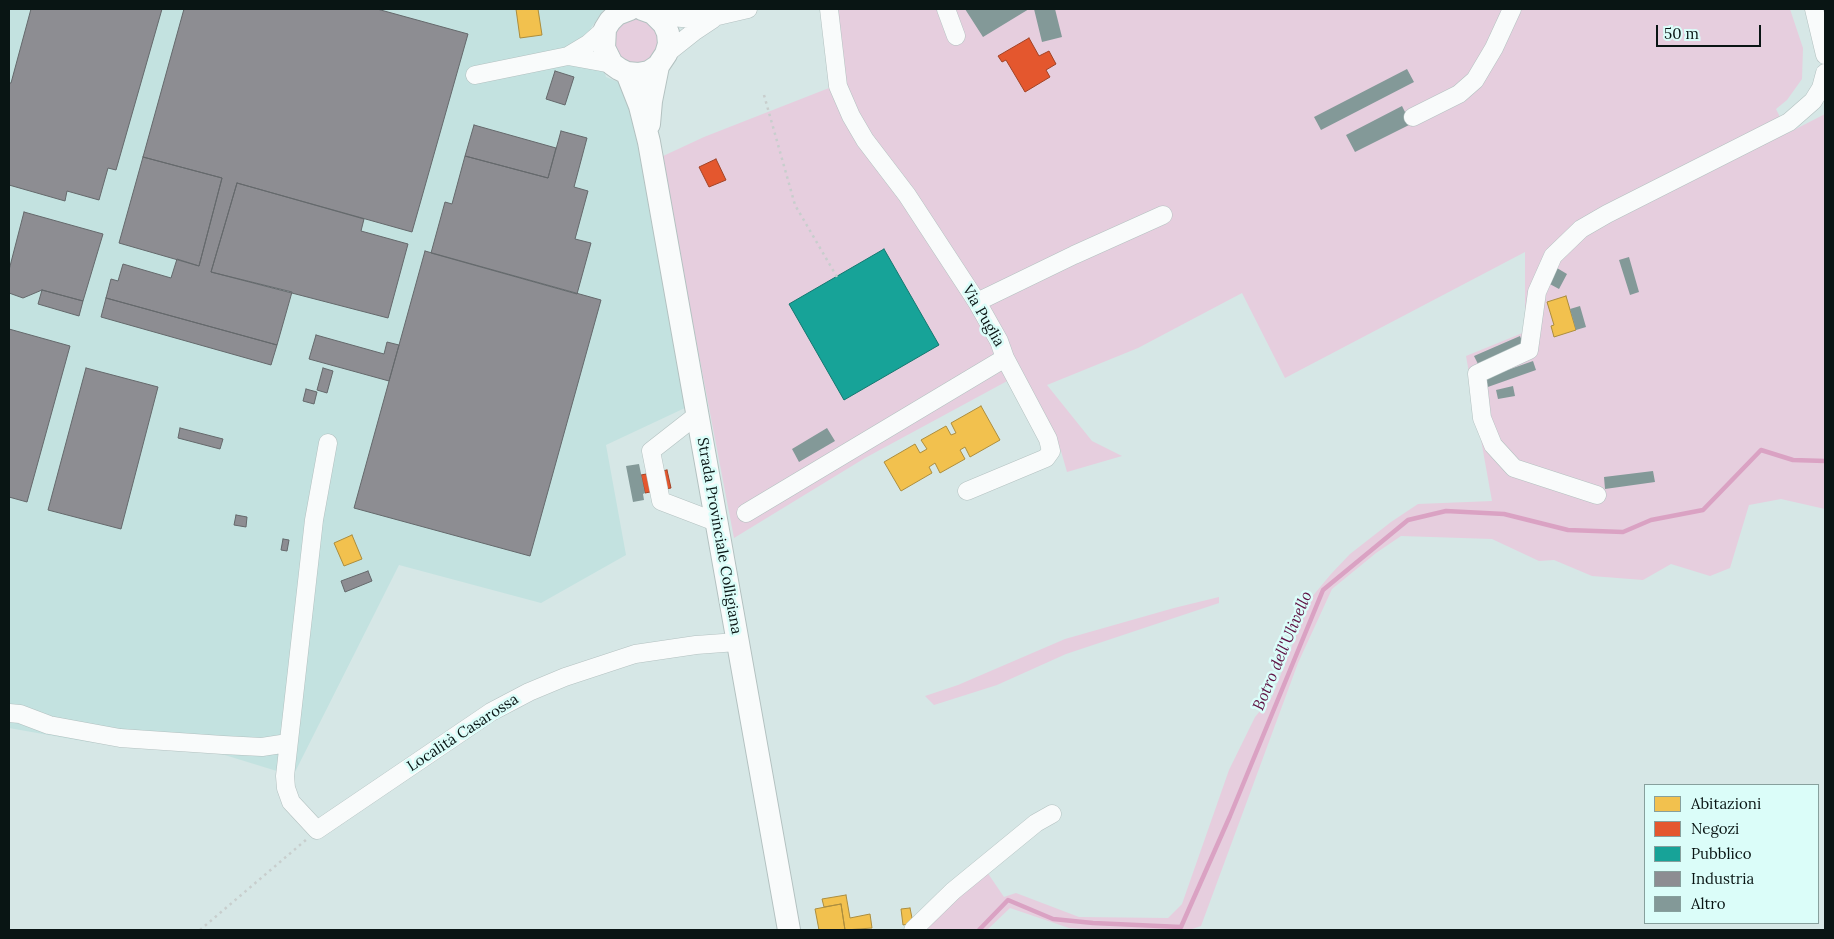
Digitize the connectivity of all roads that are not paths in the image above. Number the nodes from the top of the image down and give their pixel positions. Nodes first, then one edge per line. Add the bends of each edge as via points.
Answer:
1 (630, 9) edge
2 (748, 9) edge
3 (829, 9) edge
4 (946, 9) edge
5 (1512, 9) edge
6 (1814, 9) edge
7 (651, 12) edge
8 (718, 16) junction
9 (610, 20) edge
10 (956, 36) dead end
11 (1825, 55) edge
12 (568, 56) junction
13 (662, 60) junction
14 (620, 68) junction
15 (1825, 73) edge
16 (475, 75) dead end
17 (1413, 117) dead end
18 (649, 142) junction
19 (1163, 215) dead end
20 (977, 302) junction
21 (1005, 358) junction
22 (697, 415) junction
23 (328, 443) dead end
24 (968, 490) dead end
25 (1597, 495) dead end
26 (746, 513) dead end
27 (716, 522) junction
28 (737, 642) junction
29 (9, 713) edge
30 (288, 743) junction
31 (1052, 814) dead end
32 (789, 930) edge
33 (913, 930) edge

1 - 9 main road
2 - 8 street
3 - 20 street, Via Puglia via 838,86 850,116
4 - 10 street
5 - 17 street via 1484,68 1470,85
6 - 11 street
7 - 8 street via 688,19
7 - 13 main road, Strada Provinciale Colligiana via 664,24 668,34 669,44
8 - 13 street
9 - 12 street via 588,44
9 - 14 main road, Strada Provinciale Colligiana via 604,48
12 - 14 street
12 - 16 street
13 - 14 main road via 643,73
13 - 18 main road, Strada Provinciale Colligiana via 650,109
14 - 18 main road, Strada Provinciale Colligiana via 640,106
15 - 25 street via 1813,100 1789,122 1581,229 1553,256 1537,292 1529,350 1477,374 1482,418 1493,445 1514,468
18 - 22 main road, Strada Provinciale Colligiana
19 - 20 street
20 - 21 street, Via Puglia
21 - 24 street via 1048,439 1051,451 1046,458
21 - 26 street, Via Puglia
22 - 27 main road, Strada Provinciale Colligiana
22 - 27 street via 650,451 661,501
23 - 30 street via 314,520
27 - 28 main road, Strada Provinciale Colligiana
28 - 30 street, Località Casarossa via 644,652 536,689 491,712 317,830 293,806 289,797 285,782
28 - 32 main road, Strada Provinciale Colligiana
29 - 30 street via 49,725 120,738 262,747
31 - 33 street via 1036,822 952,891

